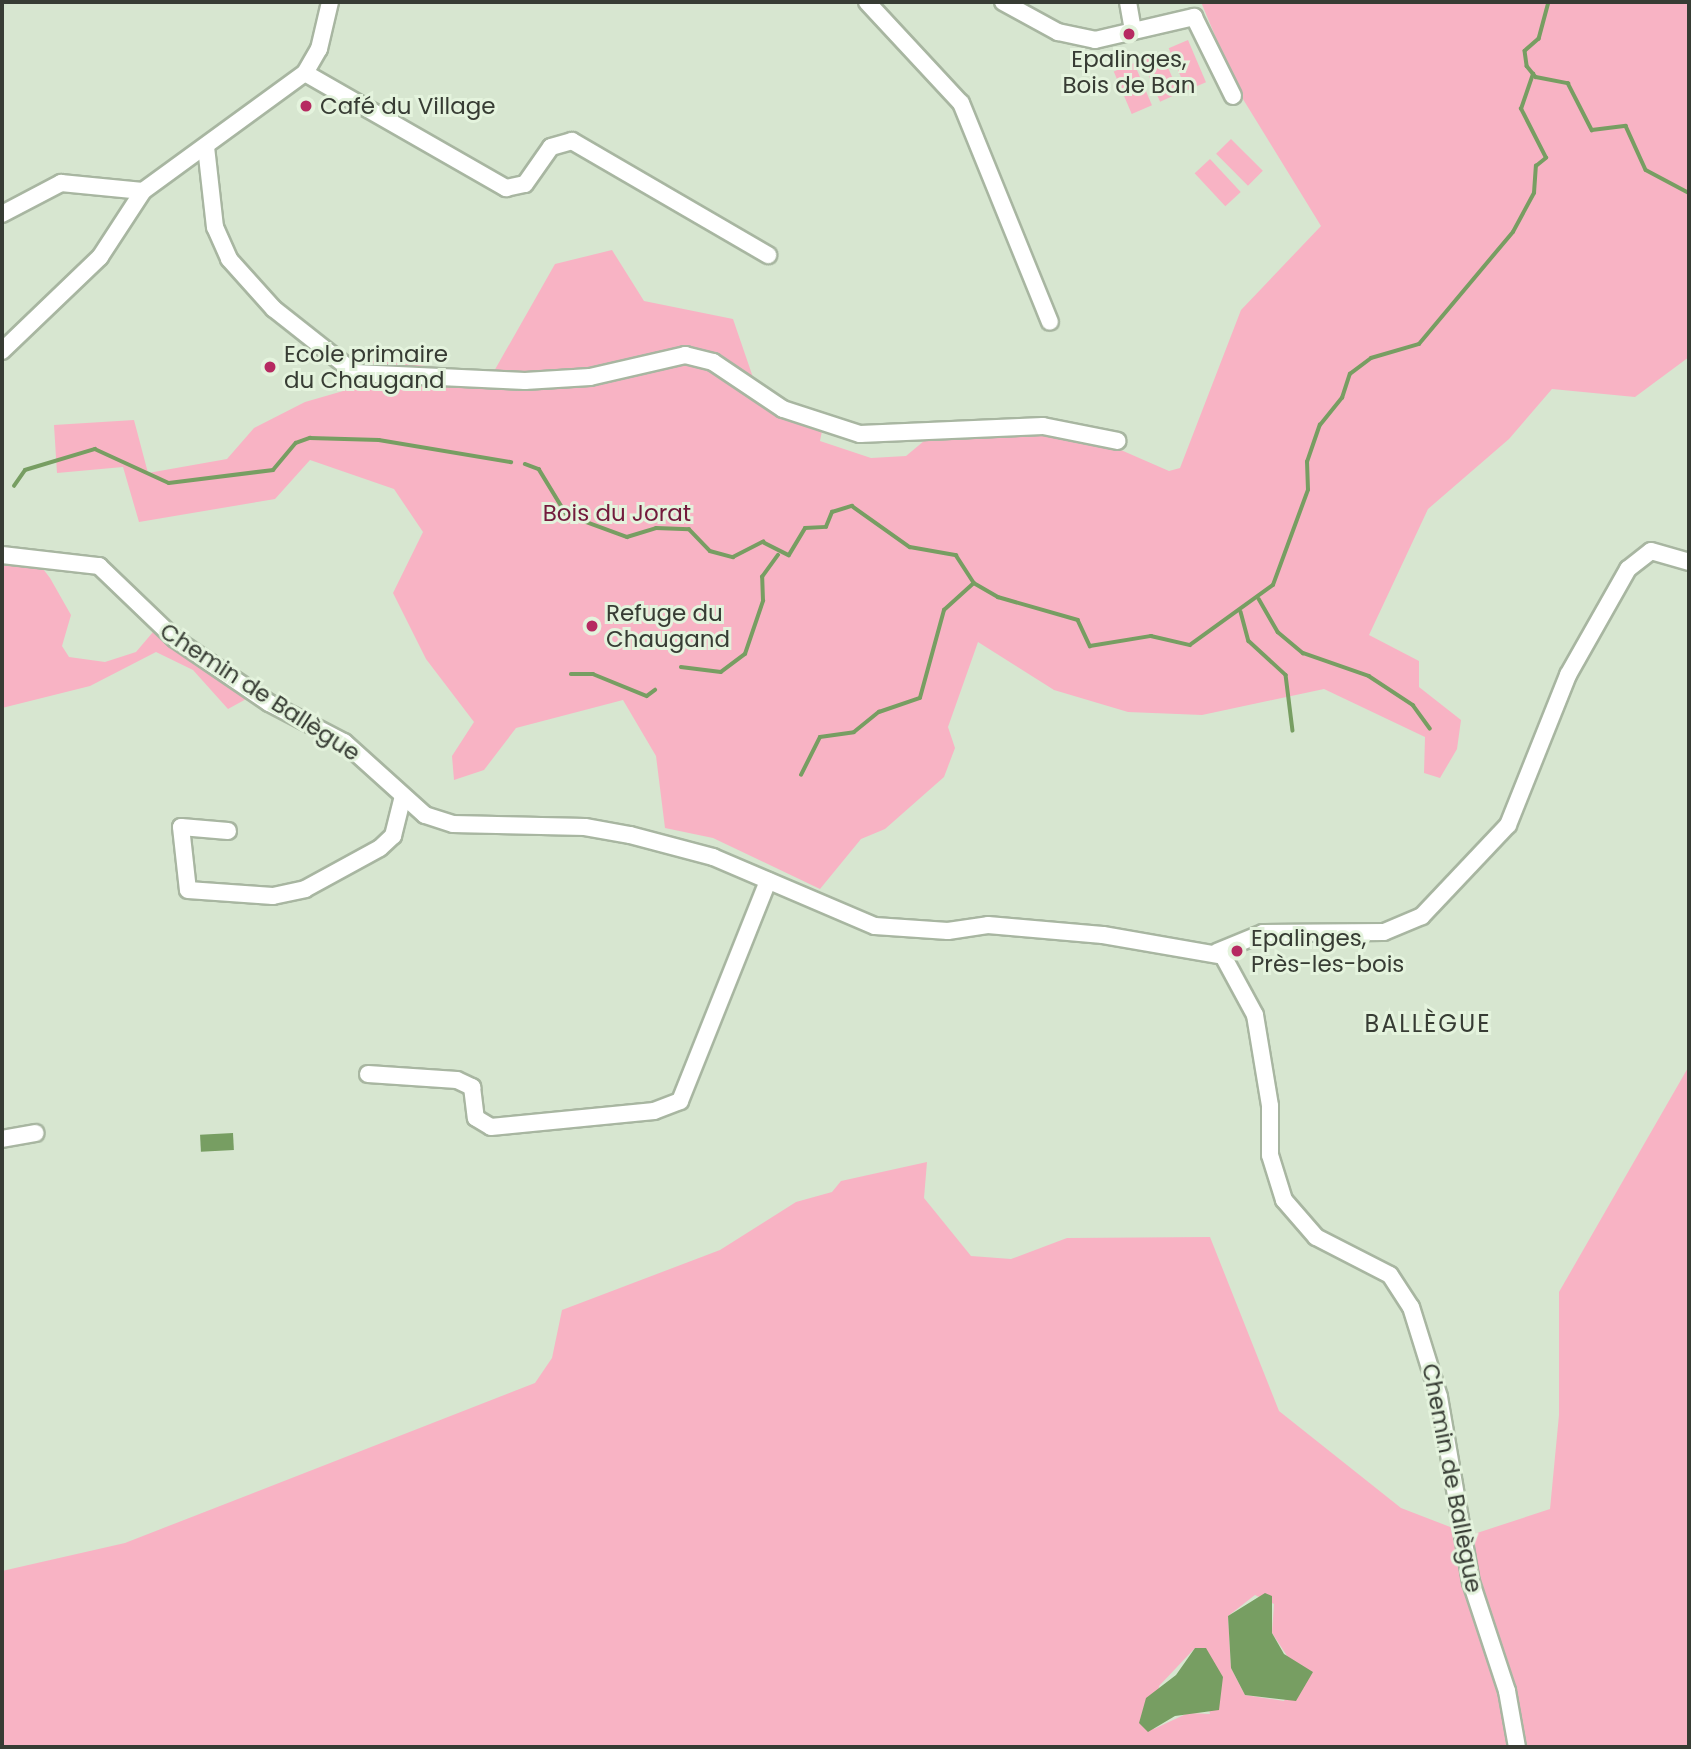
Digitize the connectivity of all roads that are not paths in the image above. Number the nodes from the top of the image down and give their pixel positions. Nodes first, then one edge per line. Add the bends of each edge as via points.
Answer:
1 (330, 2) edge
2 (867, 2) edge
3 (1003, 2) edge
4 (1128, 2) edge
5 (1133, 29) junction
6 (305, 73) junction
7 (1233, 96) dead end
8 (206, 147) junction
9 (143, 191) junction
10 (2, 214) edge
11 (768, 255) dead end
12 (1050, 322) dead end
13 (2, 351) edge
14 (1118, 441) dead end
15 (2, 555) edge
16 (1689, 562) edge
17 (402, 799) junction
18 (228, 831) dead end
19 (768, 881) junction
20 (1217, 952) junction
21 (368, 1074) dead end
22 (35, 1133) dead end
23 (2, 1139) edge
24 (1517, 1747) edge

1 - 6 street via 319,49
2 - 12 street via 961,103
3 - 5 street via 1078,38 1116,38
4 - 5 street
5 - 7 street via 1197,19
6 - 8 street
6 - 11 street via 506,188 525,184 551,148 572,141
8 - 9 street
8 - 14 street via 215,227 229,259 274,309 355,373 525,381 590,377 685,355 713,362 783,409 860,434 1043,426
9 - 10 street via 61,183
9 - 13 street via 100,257
15 - 17 street, Chemin de Ballègue via 99,566 175,639 269,703 344,742
16 - 20 street via 1651,551 1628,569 1568,675 1508,825 1422,916 1384,932 1263,933
17 - 18 street via 393,836 380,848 304,889 273,895 188,890 181,827
17 - 19 street, Chemin de Ballègue via 453,824 585,827 630,835 713,857
19 - 20 street, Chemin de Ballègue via 875,926 948,931 988,925
19 - 21 street via 680,1101 653,1111 491,1127 476,1118 472,1087 457,1080
20 - 24 street, Chemin de Ballègue via 1235,968 1255,1015 1270,1106 1270,1155 1284,1200 1317,1237 1390,1275 1411,1307 1439,1397 1471,1582 1507,1690
22 - 23 street

